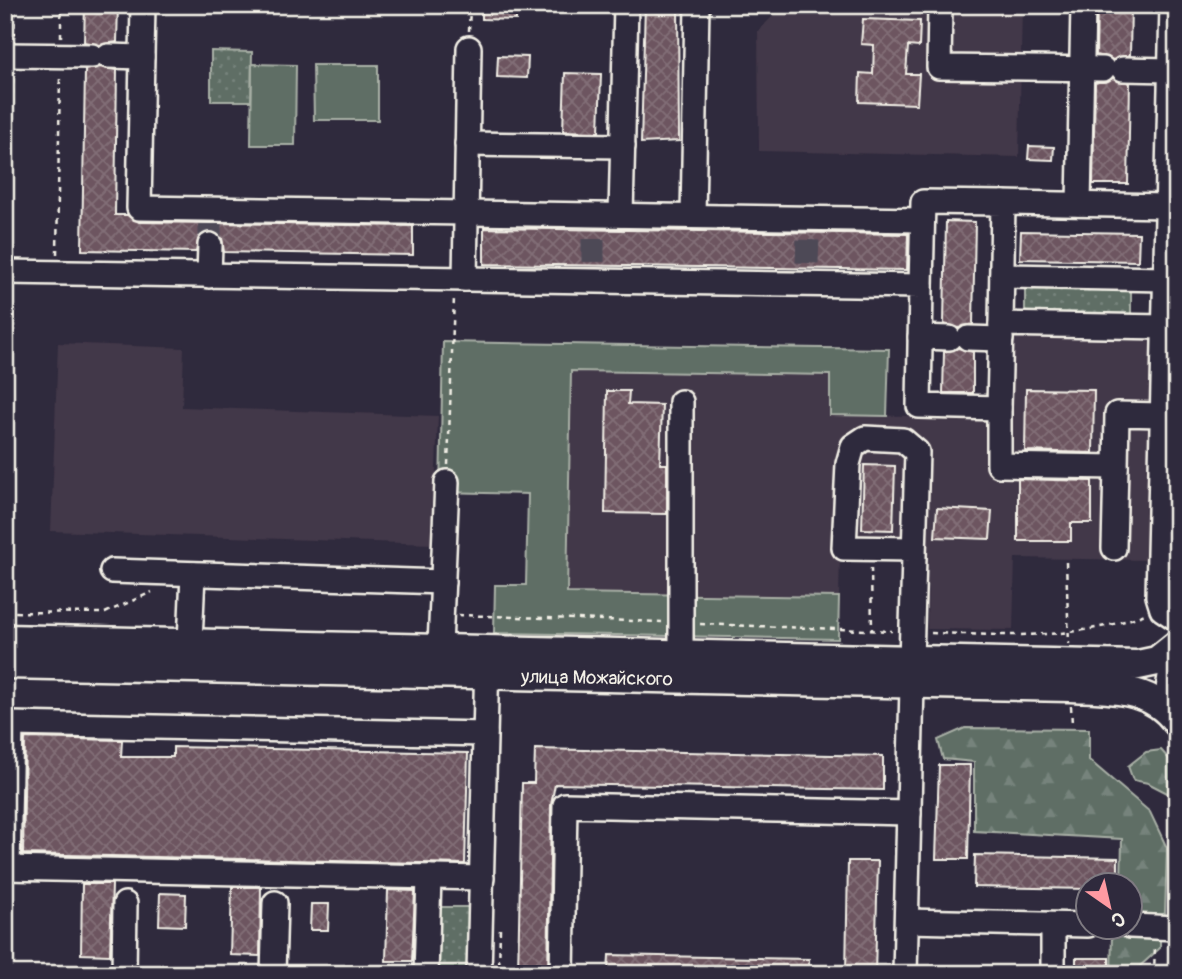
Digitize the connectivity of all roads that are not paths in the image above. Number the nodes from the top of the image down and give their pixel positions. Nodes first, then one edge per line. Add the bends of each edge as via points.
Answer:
1 (143, 5) edge
2 (626, 5) edge
3 (697, 5) edge
4 (940, 5) edge
5 (1083, 5) edge
6 (1172, 5) edge
7 (469, 48) road end
8 (10, 55) edge
9 (142, 57) junction
10 (1103, 69) junction
11 (1170, 70) junction
12 (467, 144) junction
13 (623, 146) junction
14 (1003, 203) junction
15 (1079, 204) junction
16 (1167, 206) junction
17 (466, 213) junction
18 (621, 215) junction
19 (693, 216) junction
20 (922, 220) junction
21 (210, 226) junction
22 (7, 272) edge
23 (209, 275) junction
24 (1002, 276) junction
25 (460, 279) junction
26 (1165, 279) junction
27 (921, 286) junction
28 (1164, 327) junction
29 (1001, 331) junction
30 (920, 337) junction
31 (681, 402) dead end
32 (999, 408) junction
33 (1162, 415) junction
34 (1116, 467) junction
35 (447, 482) road end
36 (1114, 548) dead end
37 (912, 549) junction
38 (112, 571) dead end
39 (193, 574) junction
40 (443, 582) junction
41 (1177, 619) edge
42 (5, 639) edge
43 (190, 642) junction
44 (1177, 646) edge
45 (440, 648) junction
46 (681, 652) junction
47 (487, 662) junction
48 (5, 664) edge
49 (912, 673) junction
50 (1177, 721) edge
51 (485, 734) junction
52 (909, 813) junction
53 (6, 868) edge
54 (429, 877) junction
55 (482, 878) junction
56 (275, 903) dead end
57 (125, 904) dead end
58 (906, 921) junction
59 (1053, 925) junction
60 (1074, 925) edge
61 (1144, 926) edge
62 (1166, 927) edge
63 (124, 974) edge
64 (273, 974) edge
65 (426, 974) edge
66 (479, 974) edge
67 (562, 974) edge
68 (905, 974) edge
69 (1053, 974) edge

1 - 9 street
2 - 13 street
3 - 19 street
4 - 10 street via 939,67
5 - 10 street
6 - 11 street
7 - 12 street
8 - 9 street
9 - 21 street via 139,208
10 - 11 street
10 - 15 street
11 - 16 street
12 - 13 street
12 - 17 street
13 - 18 street
14 - 15 street
14 - 20 street via 923,202
14 - 24 street
15 - 16 street
16 - 26 street
17 - 18 street via 593,224
17 - 21 street
17 - 25 street
18 - 19 street
19 - 20 street via 808,227
20 - 27 street
21 - 23 street
22 - 23 street
23 - 25 street
24 - 26 street
24 - 29 street
25 - 27 street via 592,272 807,274
26 - 28 street
27 - 30 street
28 - 29 street
28 - 33 street
29 - 30 street via 958,338
29 - 32 street
30 - 32 street via 919,406
31 - 46 street
32 - 34 street via 999,465
33 - 34 street via 1117,414
33 - 41 street via 1160,605
34 - 36 street
35 - 40 street
37 - 37 street via 917,452 903,440 865,438 853,446 848,464 844,548
37 - 49 street
38 - 39 street
39 - 40 street
39 - 43 street
40 - 45 street
42 - 43 main road, улица Можайского
43 - 45 main road, улица Можайского
44 - 49 main road, улица Можайского via 1157,661 1138,665
44 - 50 main road via 1171,675
45 - 47 main road, улица Можайского
46 - 47 main road, улица Можайского
46 - 49 main road, улица Можайского
47 - 48 main road, улица Можайского
47 - 49 main road, улица Можайского
47 - 51 street
49 - 50 main road, улица Можайского via 1128,690 1158,703
49 - 52 street
51 - 53 street via 11,724
51 - 55 street
52 - 58 street
52 - 67 street via 565,806
53 - 54 street
54 - 55 street
54 - 65 street
55 - 66 street
56 - 64 street
57 - 63 street
58 - 59 street
58 - 68 street
59 - 60 street
59 - 69 street
61 - 62 street

